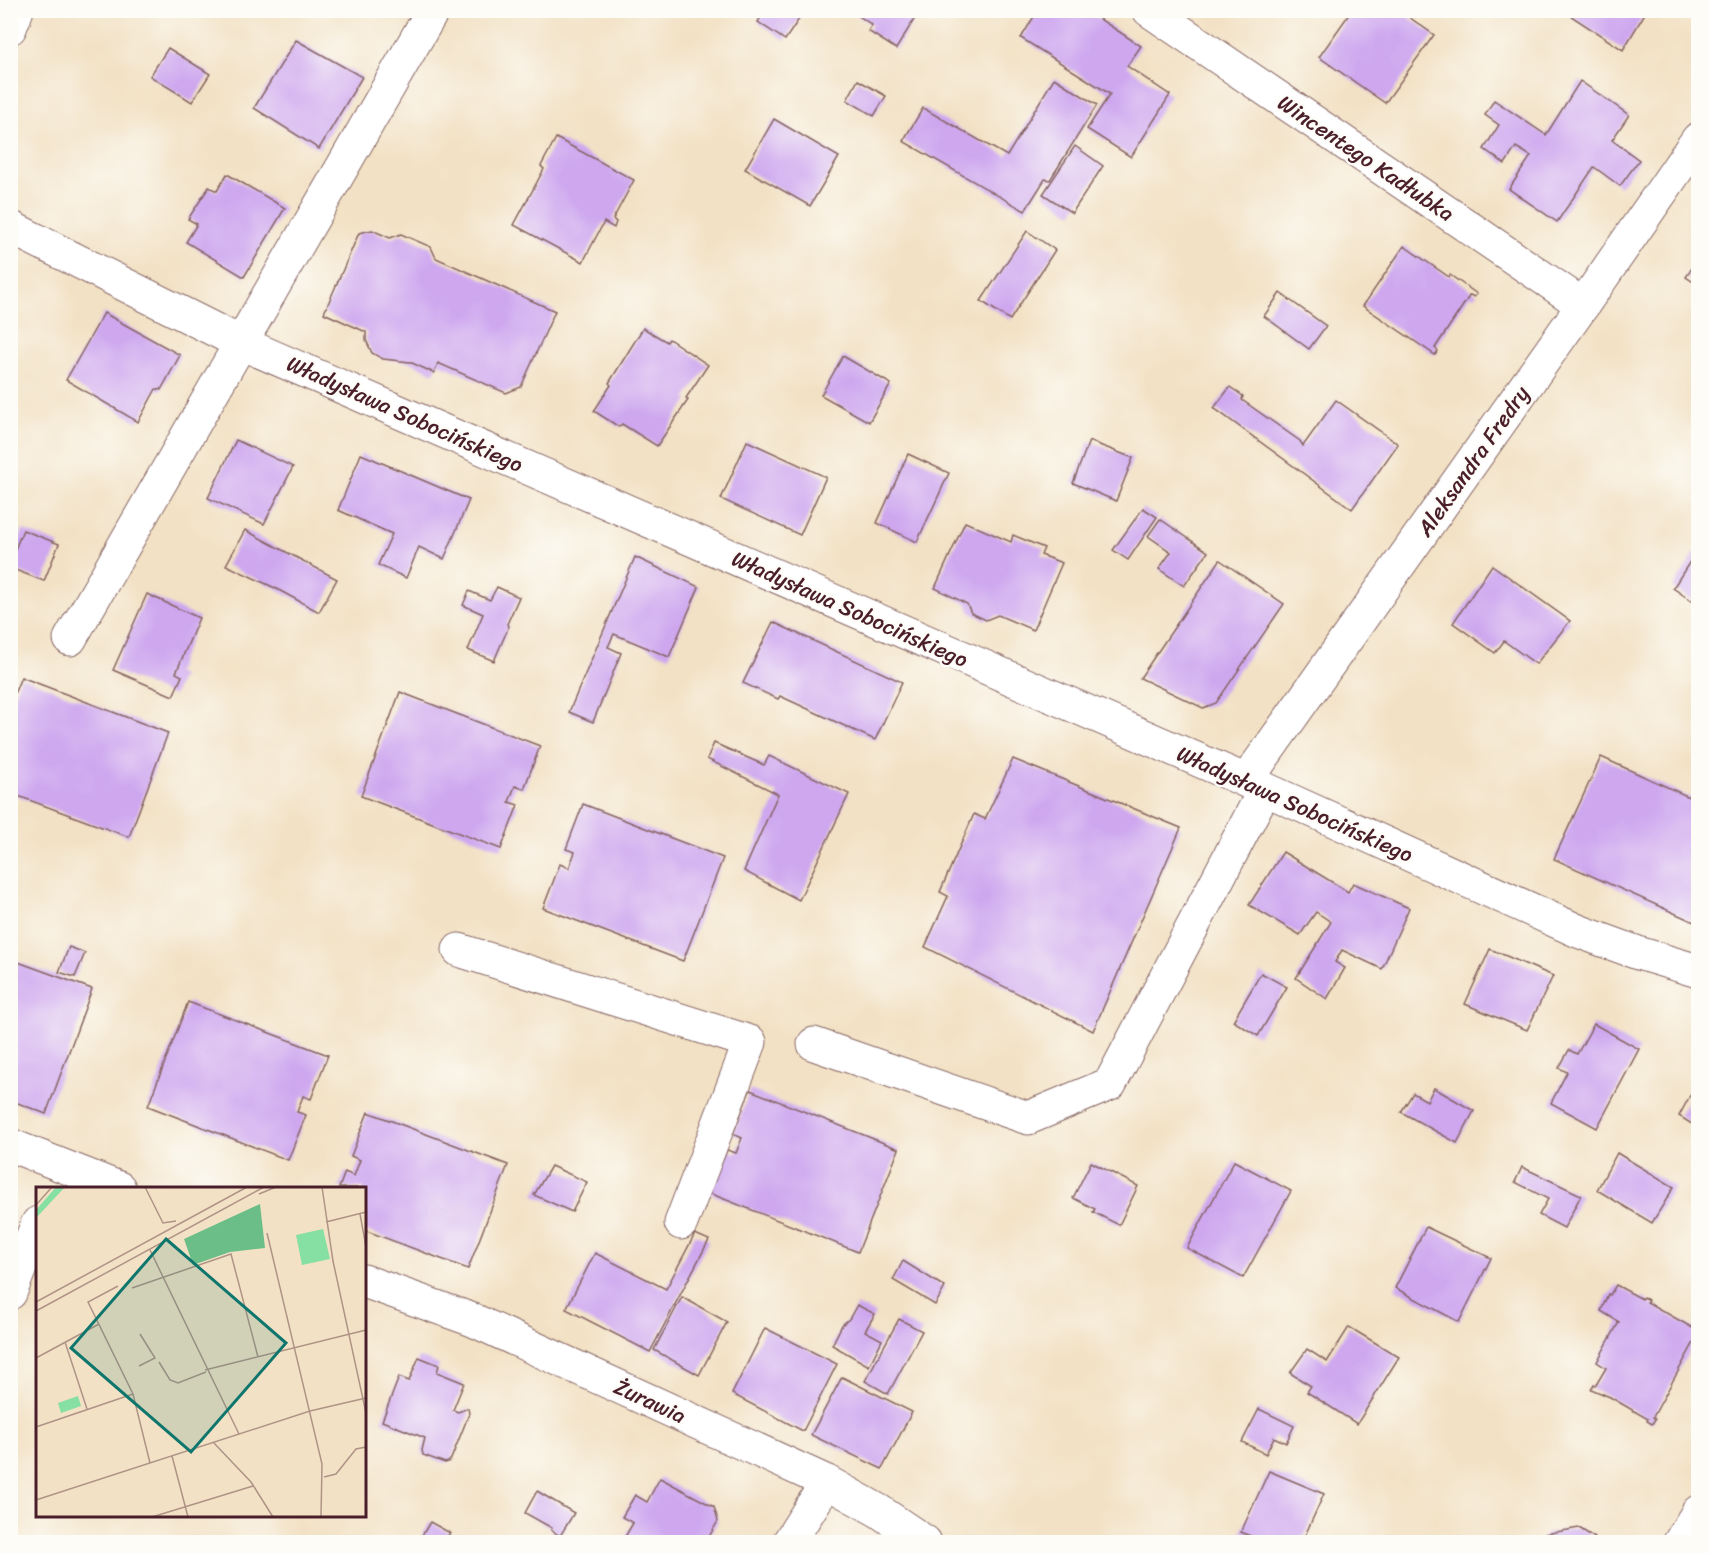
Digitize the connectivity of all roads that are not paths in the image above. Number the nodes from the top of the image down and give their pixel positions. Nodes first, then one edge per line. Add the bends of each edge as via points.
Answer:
1 (17, 10) edge
2 (433, 10) edge
3 (1149, 10) edge
4 (10, 28) edge
5 (1698, 139) edge
6 (10, 227) edge
7 (1583, 305) junction
8 (241, 343) junction
9 (70, 639) dead end
10 (1255, 785) junction
11 (459, 950) dead end
12 (1698, 971) edge
13 (814, 1044) dead end
14 (10, 1145) edge
15 (55, 1177) edge
16 (113, 1187) edge
17 (681, 1223) dead end
18 (36, 1228) edge
19 (366, 1282) edge
20 (10, 1293) edge
21 (827, 1482) junction
22 (1698, 1512) edge
23 (789, 1542) edge
24 (925, 1542) edge
25 (1680, 1542) edge

1 - 4 street
2 - 8 street
3 - 7 street, Wincentego Kadłubka
5 - 7 street, Aleksandra Fredry
6 - 8 street, Władysława Sobocińskiego
7 - 10 street, Aleksandra Fredry
8 - 9 street
8 - 10 street, Władysława Sobocińskiego
10 - 12 street, Władysława Sobocińskiego via 1578,932
10 - 13 street, Aleksandra Fredry via 1110,1084 1028,1118
11 - 17 street via 750,1042
14 - 15 street
15 - 16 street
18 - 20 street
19 - 21 street, Żurawia via 473,1320
21 - 23 street
21 - 24 street, Żurawia
22 - 25 street

